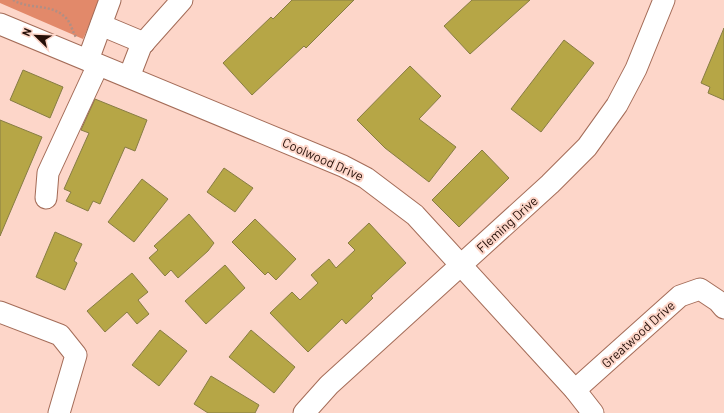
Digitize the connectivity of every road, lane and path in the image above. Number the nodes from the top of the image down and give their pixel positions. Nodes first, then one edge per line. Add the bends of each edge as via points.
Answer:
1 (110, 0) edge
2 (664, 0) edge
3 (176, 1) edge
4 (0, 24) edge
5 (101, 25) junction
6 (144, 43) junction
7 (93, 62) junction
8 (129, 77) junction
9 (46, 198) dead end
10 (461, 265) junction
11 (724, 308) edge
12 (0, 312) edge
13 (575, 390) junction
14 (59, 413) edge
15 (304, 413) edge
16 (593, 413) edge

1 - 5 street
2 - 10 street, Fleming Drive via 636,69 616,105 587,147
3 - 6 street
4 - 7 street, Coolwood Drive
5 - 6 street
5 - 7 street
6 - 8 street
7 - 8 street, Coolwood Drive
7 - 9 street via 48,173
8 - 10 street, Coolwood Drive via 343,166 366,178 415,215
10 - 13 street, Coolwood Drive
10 - 15 street, Fleming Drive via 329,385
11 - 13 street, Greatwood Drive via 700,289 680,296
12 - 14 street via 60,335 76,355
13 - 16 street, Coolwood Drive

